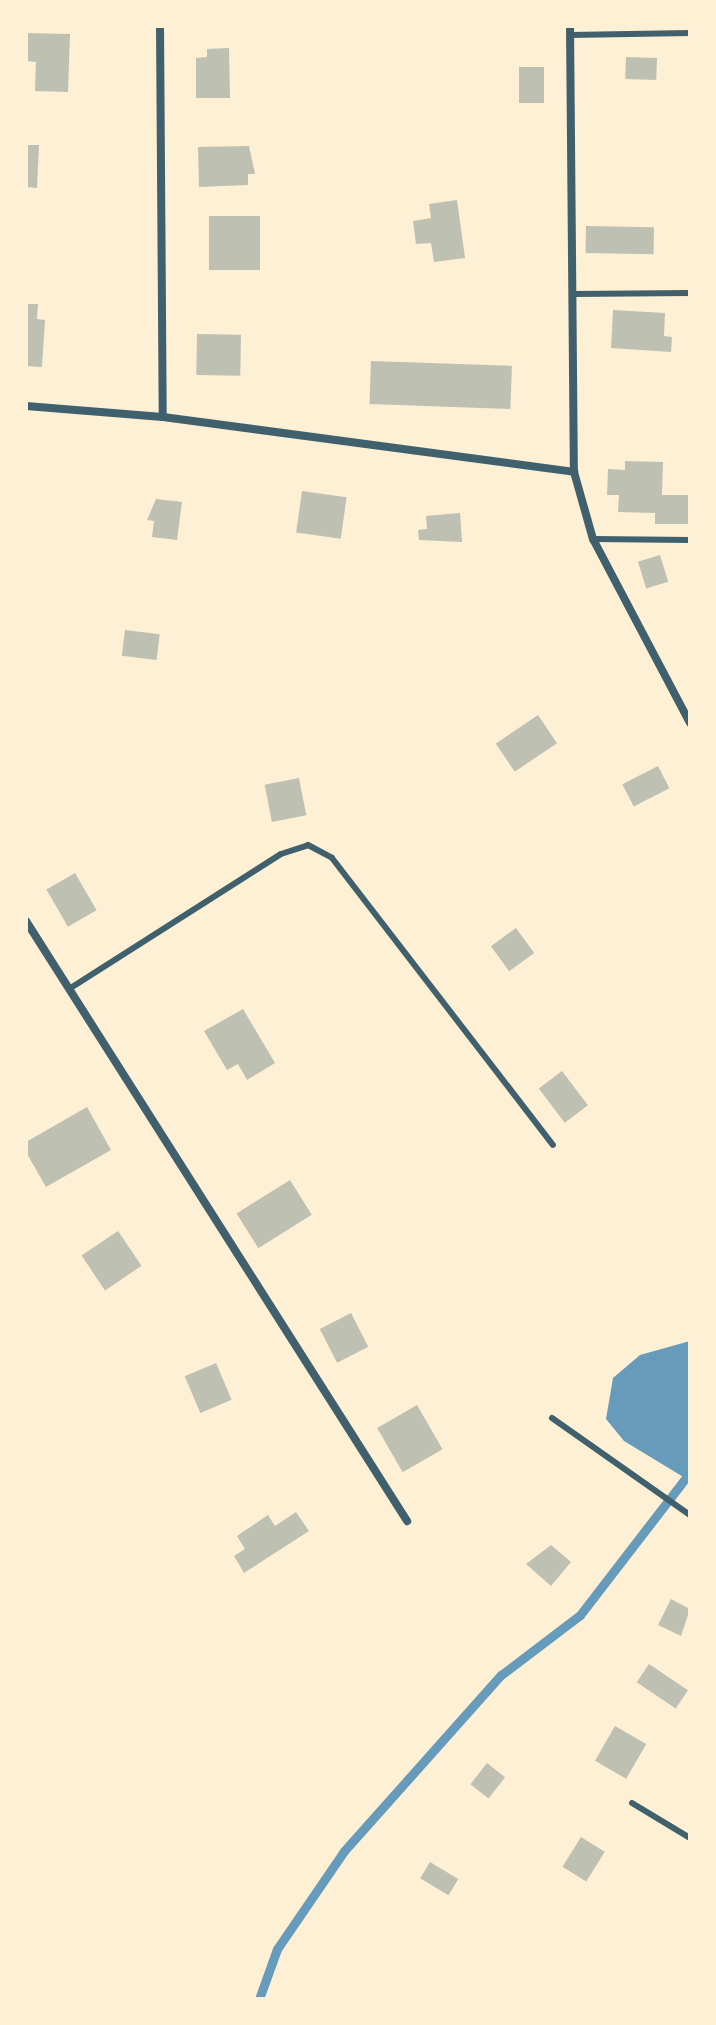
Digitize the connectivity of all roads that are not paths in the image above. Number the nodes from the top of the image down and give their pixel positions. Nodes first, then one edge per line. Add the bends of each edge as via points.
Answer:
1 (160, 26) edge
2 (570, 30) edge
3 (690, 33) edge
4 (690, 293) edge
5 (574, 294) junction
6 (26, 406) edge
7 (163, 417) junction
8 (574, 472) junction
9 (593, 539) junction
10 (690, 540) edge
11 (690, 723) edge
12 (26, 921) edge
13 (69, 989) junction
14 (553, 1145) dead end
15 (552, 1418) dead end
16 (690, 1515) edge
17 (407, 1521) dead end
18 (632, 1803) dead end
19 (690, 1838) edge

1 - 7 street
2 - 3 lane
2 - 5 street
4 - 5 lane
5 - 8 street
6 - 7 street
7 - 8 street
8 - 9 street
9 - 10 lane
9 - 11 street
12 - 13 street
13 - 14 lane via 281,854 308,845 332,858
13 - 17 street
15 - 16 lane
18 - 19 lane

